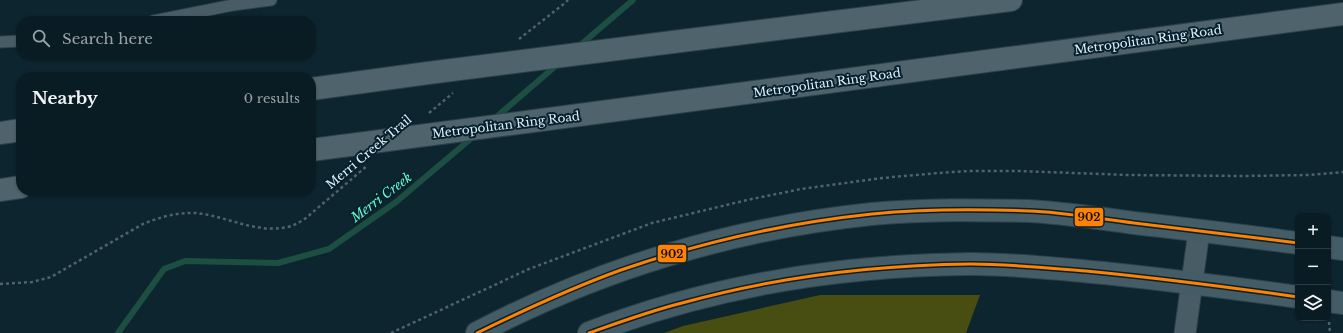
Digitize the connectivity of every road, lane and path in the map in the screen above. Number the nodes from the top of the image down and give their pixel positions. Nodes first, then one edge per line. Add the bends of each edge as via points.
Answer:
1 (271, 0) edge
2 (568, 0) edge
3 (1011, 0) edge
4 (1343, 14) edge
5 (178, 16) edge
6 (16, 41) edge
7 (516, 41) dead end
8 (0, 42) edge
9 (316, 88) edge
10 (456, 90) dead end
11 (427, 115) dead end
12 (16, 131) edge
13 (0, 133) edge
14 (316, 149) edge
15 (374, 160) dead end
16 (16, 188) edge
17 (0, 190) edge
18 (1199, 231) junction
19 (1295, 243) edge
20 (1331, 247) edge
21 (1343, 249) edge
22 (1192, 282) junction
23 (0, 284) edge
24 (1295, 297) edge
25 (1331, 301) edge
26 (1343, 303) edge
27 (477, 333) edge
28 (589, 333) edge
29 (1185, 333) edge

1 - 5 lane
2 - 7 path
3 - 9 highway, bridge
4 - 14 highway, Metropolitan Ring Road, bridge
6 - 8 lane
10 - 11 path, Merri Creek Trail
12 - 13 highway
15 - 23 path, Merri Creek Trail via 306,218 291,226 262,228 196,213 169,215 143,224 51,277 32,282
16 - 17 highway
18 - 19 main road
18 - 22 street
18 - 27 main road via 1031,212 951,210 873,214 825,220 754,232 639,264 571,289
20 - 21 main road
22 - 24 main road
22 - 28 main road via 1039,266 897,266 817,274 738,288 664,307
22 - 29 street
25 - 26 main road

